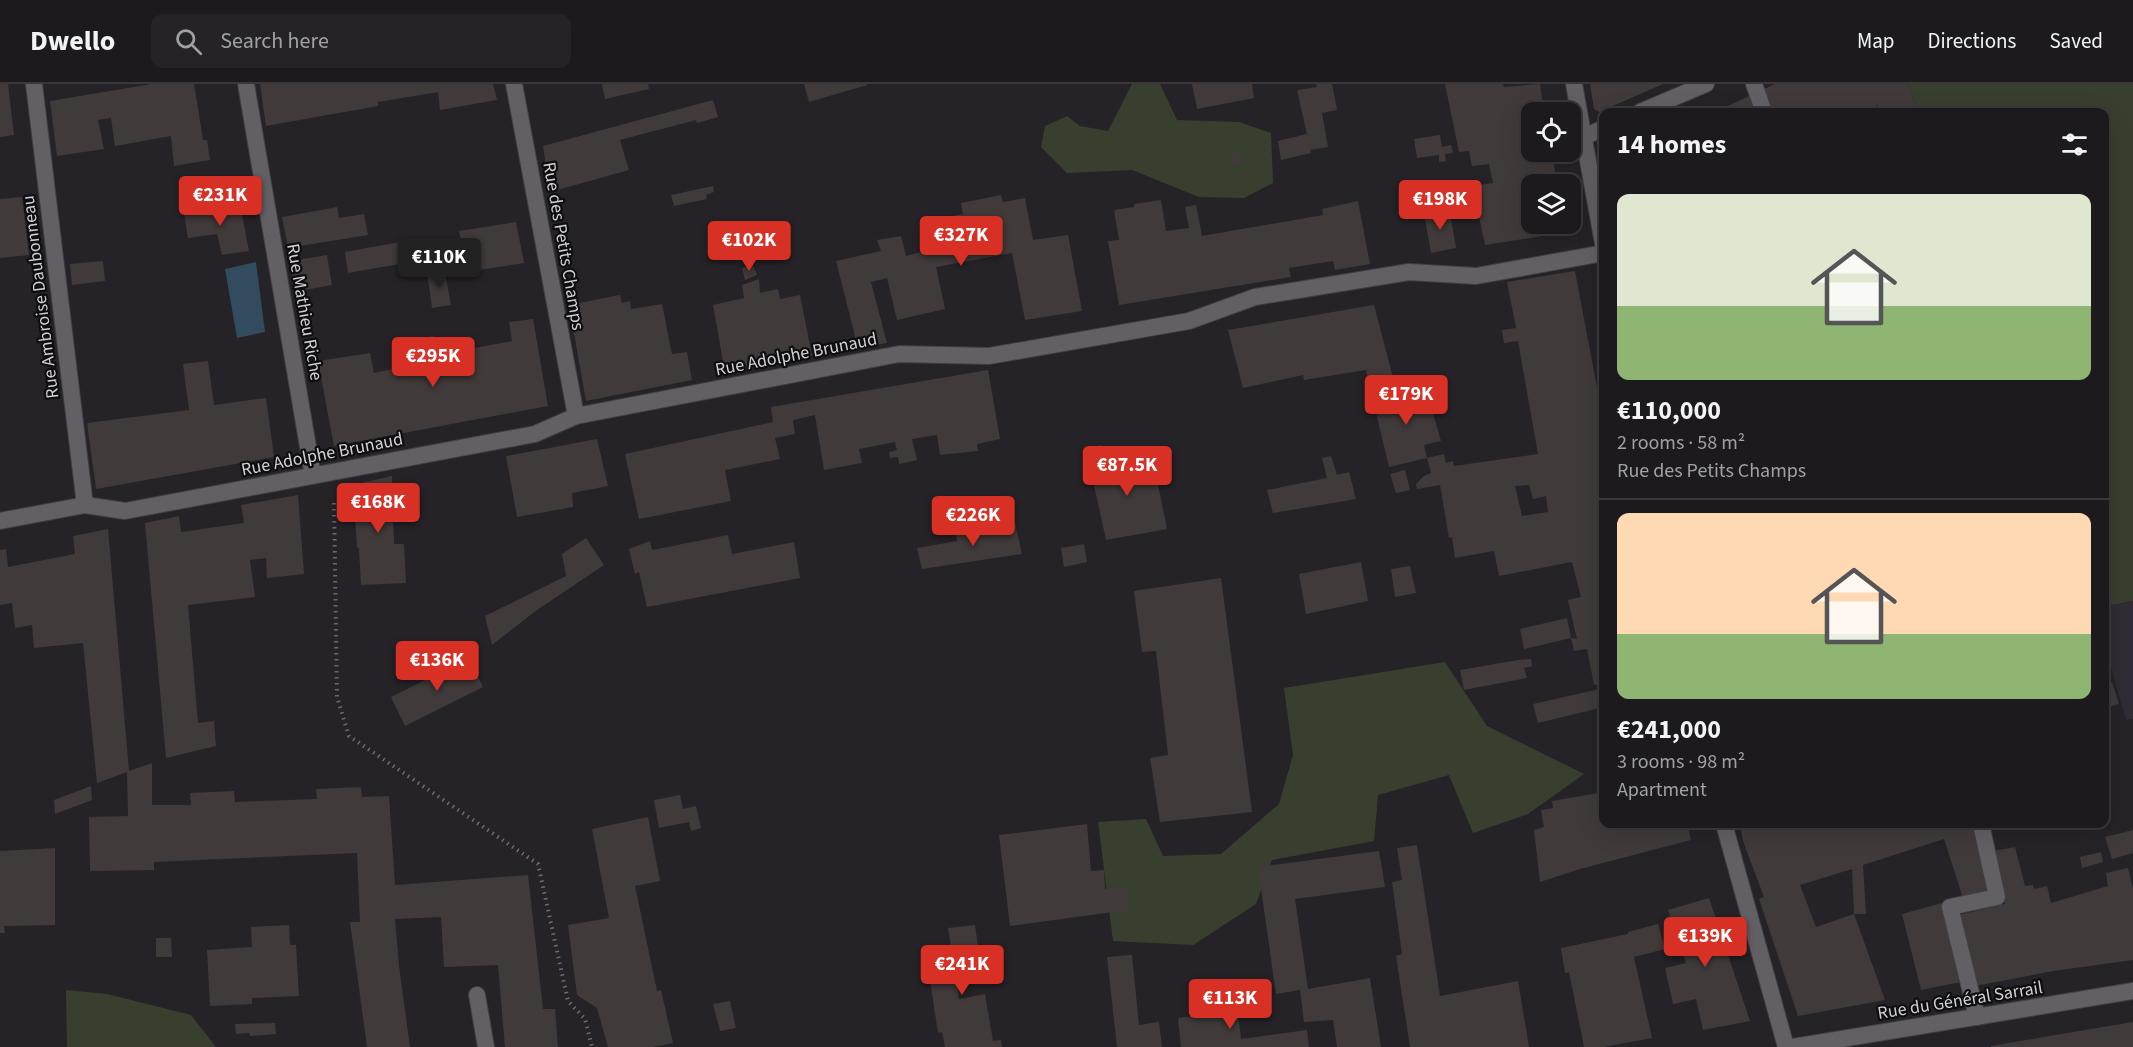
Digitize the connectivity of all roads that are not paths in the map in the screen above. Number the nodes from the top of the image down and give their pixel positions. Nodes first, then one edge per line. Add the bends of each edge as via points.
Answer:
1 (33, 84) edge
2 (246, 84) edge
3 (514, 84) edge
4 (1574, 84) edge
5 (1706, 84) edge
6 (1754, 84) edge
7 (1649, 108) edge
8 (1763, 108) edge
9 (1599, 130) edge
10 (1584, 136) junction
11 (1599, 222) edge
12 (1599, 252) edge
13 (576, 416) junction
14 (313, 476) junction
15 (85, 505) junction
16 (0, 521) edge
17 (1725, 828) edge
18 (1982, 828) edge
19 (2133, 991) edge
20 (477, 995) dead end
21 (1977, 1017) junction
22 (486, 1047) edge
23 (1786, 1047) edge
24 (1793, 1047) edge

1 - 15 street, Rue Ambroise Daubonneau
2 - 14 street, Rue Mathieu Riche
3 - 13 street, Rue des Petits Champs
4 - 10 street
5 - 7 street
6 - 8 street
9 - 10 street
10 - 11 street
12 - 13 street, Rue Adolphe Brunaud via 1476,276 1409,272 1255,297 1189,321 989,356 900,354
13 - 14 street, Rue Adolphe Brunaud via 535,434
14 - 15 street, Rue Adolphe Brunaud via 125,511
15 - 16 street, Rue Adolphe Brunaud
17 - 23 street
18 - 21 street via 1997,897 1950,907
19 - 21 street, Rue du Général Sarrail
20 - 22 street
21 - 24 street, Rue du Général Sarrail

